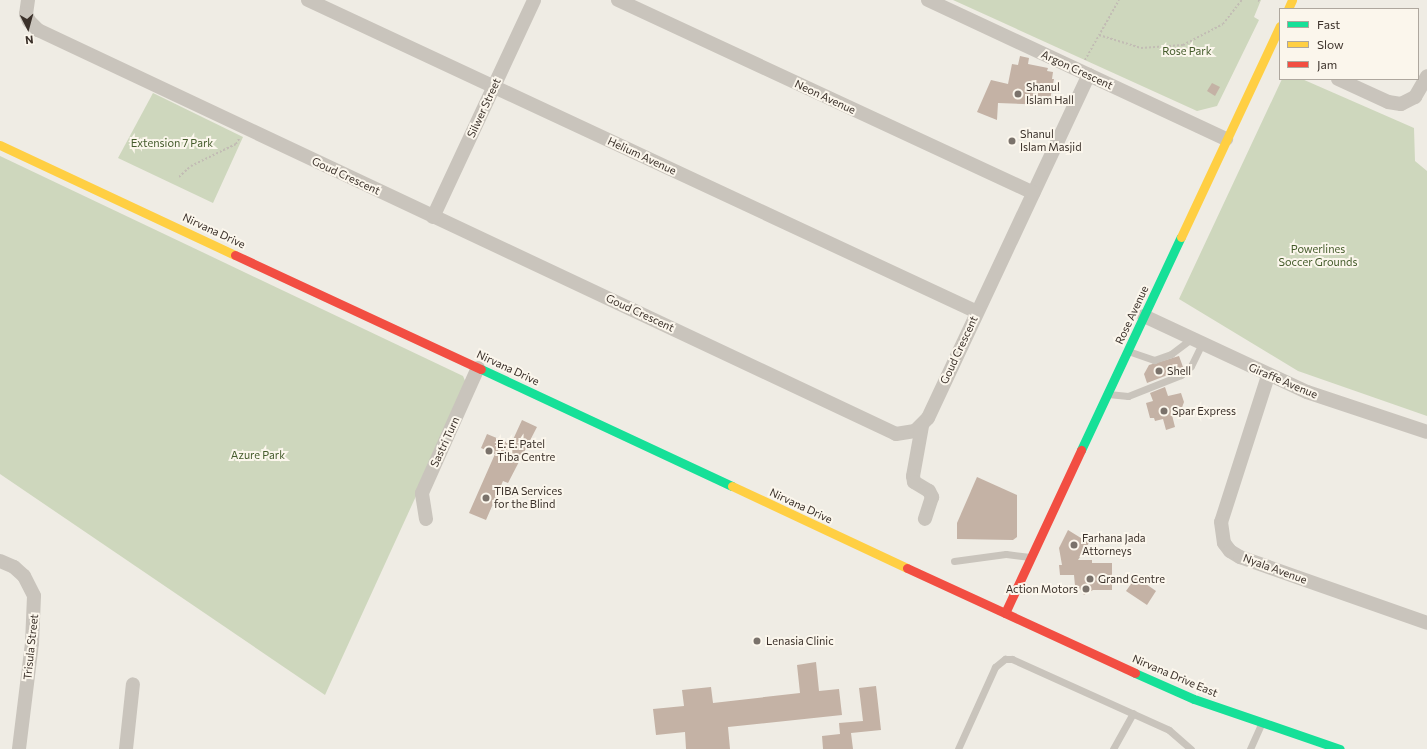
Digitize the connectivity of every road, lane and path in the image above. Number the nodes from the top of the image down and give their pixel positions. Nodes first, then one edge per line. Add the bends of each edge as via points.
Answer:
1 (28, 0) edge
2 (308, 0) edge
3 (534, 0) edge
4 (618, 0) edge
5 (928, 0) edge
6 (1119, 0) edge
7 (1242, 0) edge
8 (1258, 0) edge
9 (1260, 2) dead end
10 (1279, 31) edge
11 (1099, 35) junction
12 (1275, 50) edge
13 (1085, 60) dead end
14 (1089, 75) junction
15 (1427, 76) edge
16 (1340, 80) edge
17 (494, 86) junction
18 (246, 129) junction
19 (1226, 139) junction
20 (0, 145) edge
21 (179, 177) dead end
22 (1033, 193) junction
23 (433, 217) junction
24 (977, 312) junction
25 (1144, 316) junction
26 (1197, 341) junction
27 (1128, 351) junction
28 (478, 368) junction
29 (1268, 376) junction
30 (1108, 394) junction
31 (922, 426) junction
32 (1427, 432) edge
33 (426, 519) dead end
34 (925, 519) dead end
35 (1032, 558) junction
36 (0, 561) edge
37 (954, 561) dead end
38 (1005, 613) junction
39 (1427, 623) edge
40 (133, 684) dead end
41 (1132, 713) junction
42 (1261, 724) junction
43 (19, 749) edge
44 (126, 749) edge
45 (958, 749) edge
46 (1113, 749) edge
47 (1192, 749) edge
48 (1250, 749) edge
49 (1340, 749) edge

1 - 18 street, Goud Crescent via 26,14 38,30
2 - 17 street, Helium Avenue
3 - 17 street, Silwer Street
4 - 22 street, Neon Avenue
5 - 14 street, Argon Crescent
6 - 11 path
7 - 11 path via 1223,24 1183,45 1141,48
8 - 9 path
10 - 12 main road, Rose Avenue
11 - 13 path
12 - 19 main road, Rose Avenue
14 - 19 street, Argon Crescent
14 - 22 street, Goud Crescent
15 - 16 street via 1416,97 1401,104 1388,102
17 - 23 street, Silwer Street
17 - 24 street, Helium Avenue
18 - 21 path via 236,144 190,166
18 - 23 street, Goud Crescent
19 - 25 main road, Rose Avenue
20 - 28 main road, Nirvana Drive
22 - 24 street, Goud Crescent
23 - 31 street, Goud Crescent via 896,434 906,434
24 - 31 street, Goud Crescent
25 - 26 street, Giraffe Avenue
25 - 27 main road, Rose Avenue
26 - 27 lane via 1154,360
26 - 29 street, Giraffe Avenue
26 - 30 lane via 1191,366 1181,375 1128,396
27 - 30 main road, Rose Avenue
28 - 33 street, Sastri Turn via 422,493
28 - 38 main road, Nirvana Drive
29 - 32 street, Giraffe Avenue via 1336,403
29 - 39 street, Nyala Avenue via 1221,522 1224,543 1230,551 1240,557
30 - 35 main road, Rose Avenue
31 - 34 street via 913,476 914,482 932,497
35 - 37 lane via 1006,554
35 - 38 main road, Rose Avenue
36 - 43 street, Trisula Street via 14,567 24,576 34,596 32,643
38 - 42 main road, Nirvana Drive East via 1194,699
40 - 44 street
41 - 45 lane via 1019,661 1005,659 995,667
41 - 46 lane
41 - 47 lane via 1169,730
42 - 48 lane
42 - 49 main road, Nirvana Drive East

